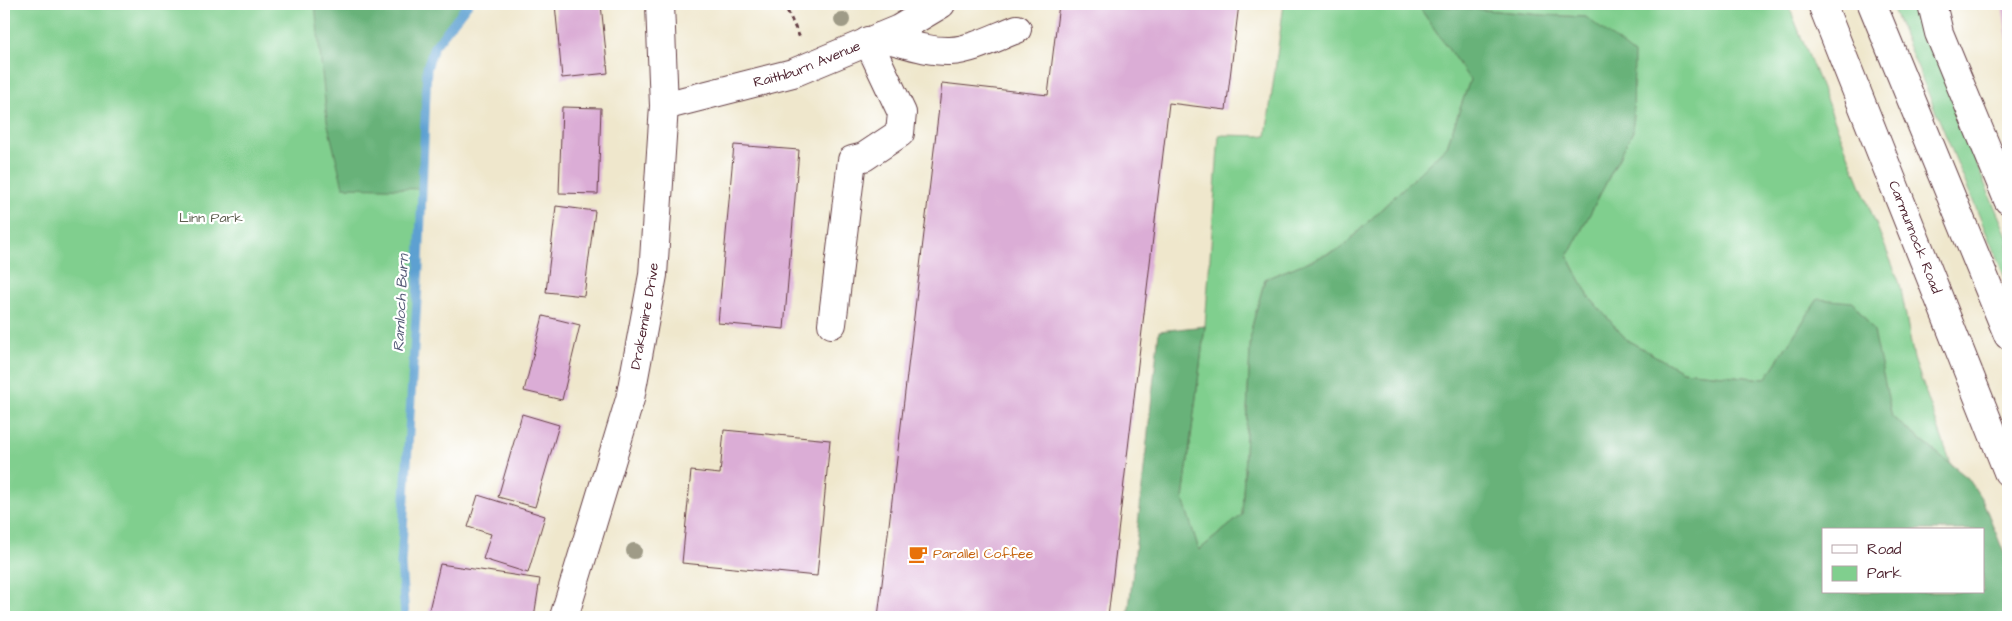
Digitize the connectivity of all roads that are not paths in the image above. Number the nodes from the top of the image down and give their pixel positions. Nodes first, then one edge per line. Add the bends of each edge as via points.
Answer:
1 (660, 4) edge
2 (941, 4) edge
3 (1822, 4) edge
4 (1872, 4) edge
5 (1932, 4) edge
6 (1017, 30) dead end
7 (874, 39) junction
8 (664, 106) junction
9 (2008, 200) edge
10 (832, 324) dead end
11 (2008, 335) edge
12 (2008, 472) edge
13 (564, 617) edge

1 - 8 street, Drakemire Drive
2 - 7 street, Raithburn Avenue via 899,29
3 - 12 street, Carmunnock Road
4 - 11 street
5 - 9 street via 1939,33
6 - 7 street via 950,51
7 - 8 street, Raithburn Avenue via 793,74
7 - 10 street via 902,113 900,133 864,157 852,160
8 - 13 street, Drakemire Drive via 654,275 630,399

